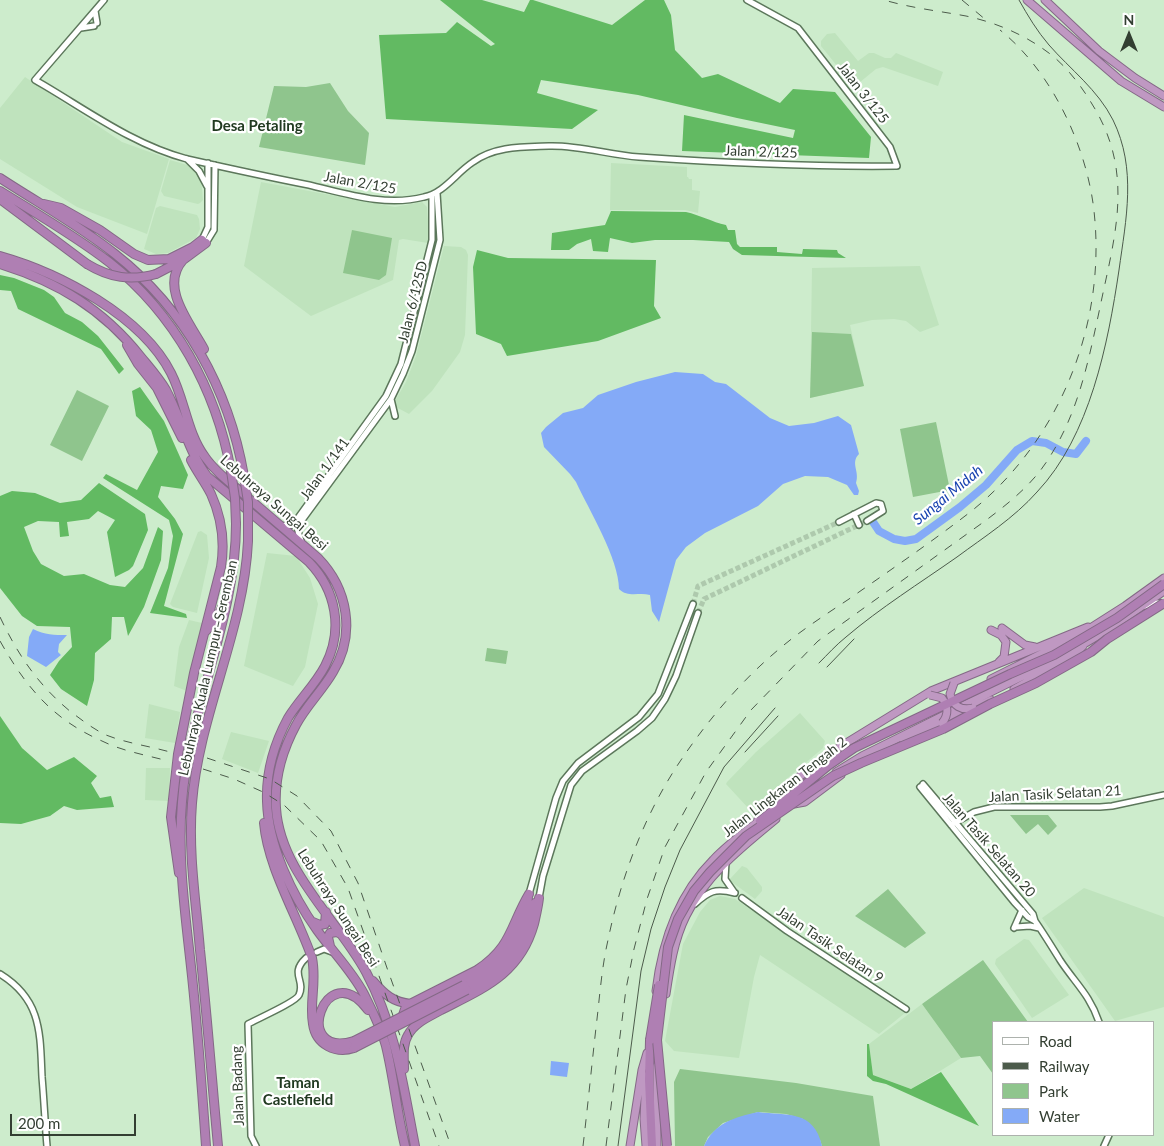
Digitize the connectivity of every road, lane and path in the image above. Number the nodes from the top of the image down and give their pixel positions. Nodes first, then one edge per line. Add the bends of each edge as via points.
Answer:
1 (104, 0) edge
2 (747, 0) edge
3 (1027, 0) edge
4 (1045, 0) edge
5 (96, 10) junction
6 (81, 28) junction
7 (1164, 96) edge
8 (1164, 107) edge
9 (187, 159) junction
10 (208, 163) junction
11 (215, 165) junction
12 (897, 166) joint
13 (0, 178) edge
14 (208, 188) junction
15 (0, 191) edge
16 (434, 194) junction
17 (0, 199) edge
18 (39, 204) junction
19 (204, 241) junction
20 (0, 256) edge
21 (183, 260) junction
22 (0, 264) edge
23 (122, 335) junction
24 (148, 342) junction
25 (135, 348) junction
26 (206, 363) junction
27 (168, 368) junction
28 (159, 379) junction
29 (391, 400) junction
30 (380, 408) junction
31 (395, 416) dead end
32 (854, 514) junction
33 (839, 522) tunnel mouth
34 (867, 522) tunnel mouth
35 (859, 525) dead end
36 (280, 526) junction
37 (303, 545) junction
38 (1164, 578) edge
39 (1164, 584) edge
40 (1164, 591) edge
41 (230, 592) junction
42 (1164, 603) edge
43 (693, 604) tunnel mouth
44 (1140, 608) junction
45 (698, 613) tunnel mouth
46 (1097, 624) junction
47 (1002, 628) dead end
48 (991, 630) dead end
49 (203, 635) junction
50 (1084, 643) junction
51 (1035, 647) junction
52 (996, 664) junction
53 (963, 677) junction
54 (926, 695) junction
55 (973, 708) junction
56 (942, 723) junction
57 (921, 786) dead end
58 (809, 793) junction
59 (1164, 795) edge
60 (267, 802) junction
61 (794, 804) junction
62 (755, 824) junction
63 (953, 824) junction
64 (726, 861) junction
65 (529, 894) junction
66 (539, 898) junction
67 (742, 898) dead end
68 (690, 909) junction
69 (1022, 910) junction
70 (186, 912) junction
71 (326, 912) junction
72 (311, 921) junction
73 (1035, 921) junction
74 (1040, 928) junction
75 (344, 936) junction
76 (322, 937) junction
77 (330, 946) junction
78 (335, 953) junction
79 (306, 958) dead end
80 (366, 972) junction
81 (0, 974) edge
82 (466, 987) junction
83 (411, 1004) junction
84 (906, 1009) dead end
85 (1099, 1021) edge
86 (377, 1022) junction
87 (416, 1023) junction
88 (354, 1044) junction
89 (647, 1053) junction
90 (403, 1079) junction
91 (47, 1146) edge
92 (206, 1146) edge
93 (218, 1146) edge
94 (256, 1146) edge
95 (405, 1146) edge
96 (415, 1146) edge
97 (630, 1146) edge
98 (646, 1146) edge
99 (652, 1146) edge
100 (657, 1146) edge
101 (667, 1146) edge

1 - 5 street
2 - 12 street, Jalan 3/125 via 801,31 890,147
3 - 8 highway via 1121,80
4 - 7 highway via 1099,52
5 - 6 street
5 - 6 street via 96,24
6 - 9 street, Jalan 2/125 via 35,80 128,136
9 - 10 street, Jalan 2/125
9 - 14 street via 199,170
10 - 11 street, Jalan 2/125
10 - 14 street
11 - 16 street, Jalan 2/125 via 392,202
11 - 19 street via 214,230
12 - 16 street, Jalan 2/125 via 807,166 628,156 565,146 518,148 481,157
13 - 18 highway, Lebuhraya Kuala Lumpur–Seremban
14 - 19 street via 208,228
15 - 41 highway, Lebuhraya Kuala Lumpur–Seremban, bridge via 52,222 110,263 160,313 191,357 220,422 232,471 236,552
16 - 29 street, Jalan 6/125D via 440,240 412,351
16 - 30 street, Jalan 6/125D via 432,240 406,348
17 - 21 highway, bridge via 87,264 115,277 156,274
18 - 19 highway via 61,208 148,260 175,256
18 - 26 highway, Lebuhraya Kuala Lumpur–Seremban via 91,236 135,272 179,321
19 - 21 highway
20 - 24 highway, Lebuhraya Sungai Besi via 93,296
21 - 26 highway via 175,273 174,291 205,351
22 - 23 highway, Lebuhraya Sungai Besi via 74,296 94,309
23 - 25 highway, Lebuhraya Sungai Besi
23 - 49 highway via 138,364 157,388 218,513 222,559
24 - 25 highway via 151,351 148,356
24 - 27 highway, Lebuhraya Sungai Besi
25 - 28 highway, Lebuhraya Sungai Besi
26 - 93 highway, Lebuhraya Kuala Lumpur–Seremban, bridge via 231,420 240,450 248,502 248,541 239,604 205,730 192,804 193,867
27 - 28 highway via 155,364 154,371
27 - 36 highway, Lebuhraya Sungai Besi via 203,456
28 - 60 highway, Lebuhraya Sungai Besi via 199,465 317,571 328,587 335,609 336,631 332,651 282,732 268,770
29 - 30 street, Jalan 6/125D
29 - 31 street
30 - 36 street, Jalan 1/141 via 295,522
30 - 37 street, Jalan 1/141 via 300,523 298,531
32 - 33 street
32 - 34 street via 876,503 882,504 883,511
32 - 35 street
36 - 37 highway, Lebuhraya Sungai Besi
37 - 71 highway, Lebuhraya Sungai Besi via 324,564 337,583 345,607 346,631 333,673 305,711 284,750 277,777 276,809 292,862
38 - 46 highway, Jalan Lingkaran Tengah 2
39 - 99 highway, bridge via 1117,618 1054,655 854,748 744,834 707,869 673,918 664,947 650,1040
40 - 44 highway, Jalan Lingkaran Tengah 2
41 - 49 highway
41 - 70 highway, Lebuhraya Kuala Lumpur–Seremban via 184,782 181,825
42 - 44 street
42 - 58 highway, bridge via 1053,674 943,729 840,773
43 - 65 street via 658,694 639,718 586,757 563,780
44 - 50 highway, Jalan Lingkaran Tengah 2
45 - 66 street via 676,676 652,718 582,771 571,785
46 - 51 highway
46 - 62 highway, Jalan Lingkaran Tengah 2 via 845,753
47 - 51 highway via 1025,645
48 - 52 highway via 1006,642 1004,657
49 - 70 highway via 182,731 172,806 173,839
50 - 55 highway, bridge via 1075,655 1019,687
50 - 58 highway, Jalan Lingkaran Tengah 2 via 862,756
51 - 52 highway
52 - 53 highway
53 - 54 highway
53 - 55 highway, bridge via 954,684 950,694 954,704 963,709
54 - 56 highway, bridge via 942,698 946,704 947,713
54 - 62 highway via 843,745 799,777 765,809
55 - 56 highway, bridge
56 - 61 highway, bridge via 843,774 805,802
57 - 63 street, Jalan Tasik Selatan 20
58 - 61 highway, Jalan Lingkaran Tengah 2
58 - 101 highway, bridge via 746,836 694,891 678,919 668,947 657,1040
59 - 63 street, Jalan Tasik Selatan 21 via 1100,807 994,807 974,812
60 - 72 highway, Lebuhraya Sungai Besi via 276,850
60 - 88 highway via 263,812 267,841 312,958 314,1030 330,1048 340,1050
61 - 64 highway, Jalan Lingkaran Tengah 2
62 - 89 highway, Jalan Lingkaran Tengah 2 via 713,859 680,904 661,956
63 - 69 street, Jalan Tasik Selatan 20
63 - 73 street, Jalan Tasik Selatan 20 via 1033,914
64 - 68 highway, Jalan Lingkaran Tengah 2
64 - 68 street via 725,879 735,893 726,890 709,892
65 - 82 highway via 512,947 493,967
65 - 83 highway via 509,937 488,962
66 - 82 highway via 523,938 506,963 490,976
66 - 87 highway via 531,934 513,965 484,988
67 - 84 street, Jalan Tasik Selatan 9
68 - 100 highway, Jalan Lingkaran Tengah 2 via 676,942 665,1001 656,1078
69 - 73 street, Jalan Tasik Selatan 20
69 - 74 street via 1015,927
70 - 92 highway, Lebuhraya Kuala Lumpur–Seremban
71 - 72 highway via 327,919 323,924
71 - 75 highway, Lebuhraya Sungai Besi
72 - 76 highway, Lebuhraya Sungai Besi
73 - 74 street, Jalan Tasik Selatan 20
74 - 85 street, Jalan Tasik Selatan 20 via 1093,1005
75 - 77 highway via 330,933
75 - 80 highway, Lebuhraya Sungai Besi
76 - 77 highway, Lebuhraya Sungai Besi
76 - 78 street via 319,951
77 - 78 highway, Lebuhraya Sungai Besi
78 - 86 highway, Lebuhraya Sungai Besi via 363,992
79 - 94 street, Jalan Badang via 298,969 300,991 296,999 248,1024 251,1136
80 - 83 highway via 390,998
80 - 90 highway, Lebuhraya Sungai Besi via 392,1033
81 - 91 street via 17,985 38,1020
82 - 88 highway, bridge
83 - 87 highway via 403,1010 403,1015 407,1022
86 - 88 highway via 355,997 342,994 328,998 318,1018 322,1033 336,1043
86 - 95 highway, Lebuhraya Sungai Besi via 392,1074
87 - 90 highway via 404,1045
89 - 97 highway
89 - 98 highway, Jalan Lingkaran Tengah 2
90 - 96 highway, Lebuhraya Sungai Besi

